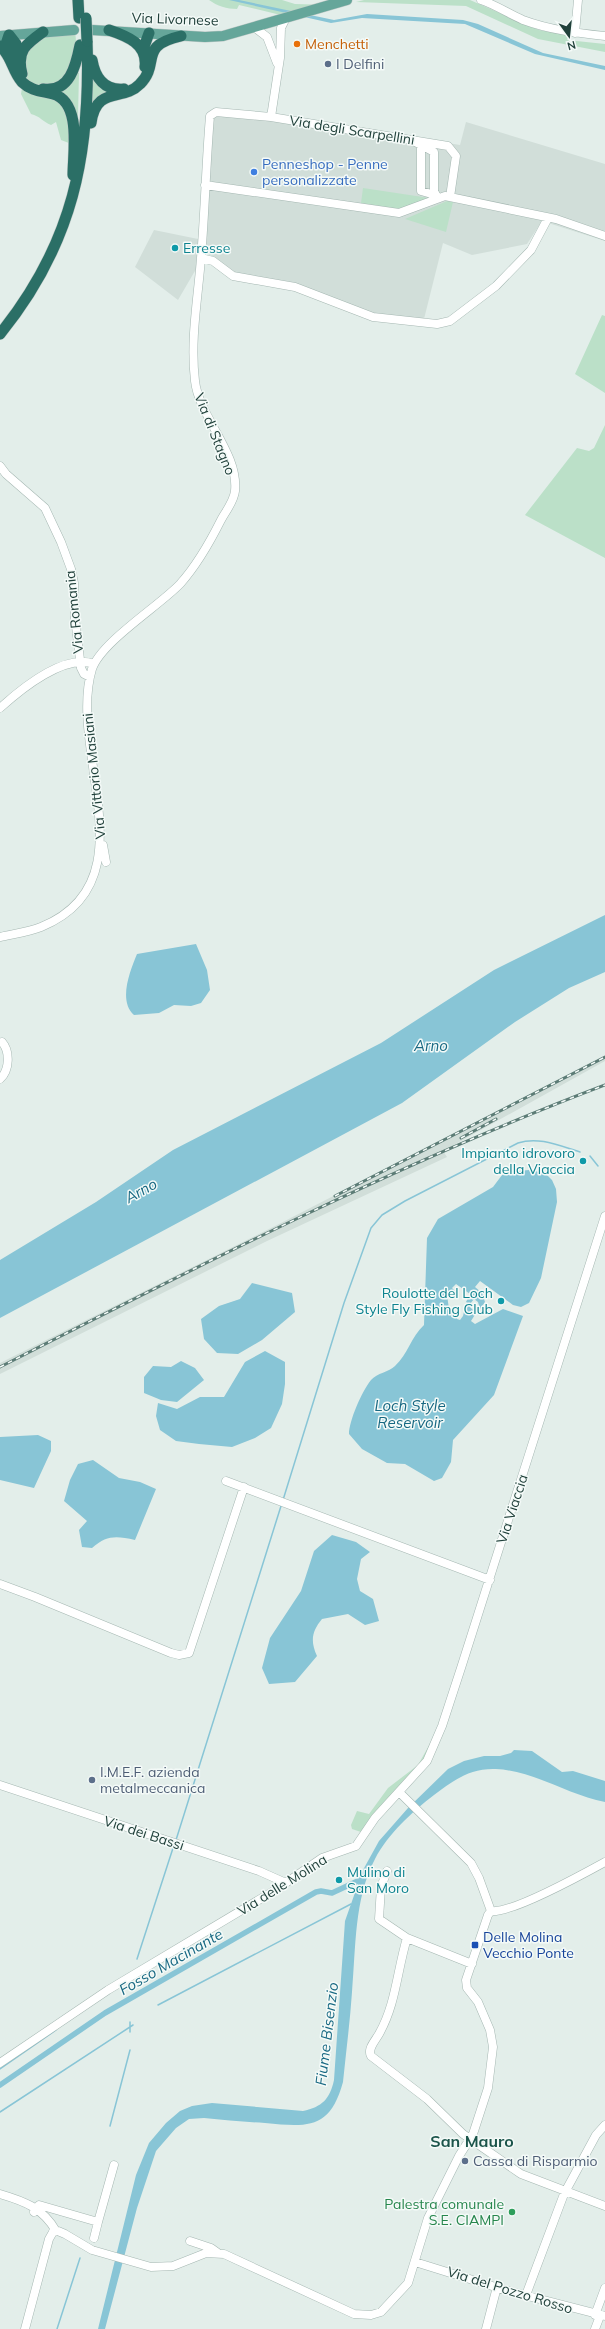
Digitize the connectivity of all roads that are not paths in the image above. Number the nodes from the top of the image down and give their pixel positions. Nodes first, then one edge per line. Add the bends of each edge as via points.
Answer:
1 (78, 0) edge
2 (85, 0) edge
3 (347, 0) edge
4 (481, 0) edge
5 (578, 0) edge
6 (289, 17) junction
7 (82, 18) junction
8 (270, 22) junction
9 (254, 27) junction
10 (74, 30) dead end
11 (92, 30) dead end
12 (109, 30) junction
13 (43, 32) junction
14 (149, 33) junction
15 (575, 33) junction
16 (4, 36) edge
17 (181, 36) junction
18 (605, 36) edge
19 (268, 37) junction
20 (84, 43) junction
21 (4, 49) edge
22 (149, 52) junction
23 (19, 62) junction
24 (278, 68) junction
25 (271, 117) junction
26 (413, 140) junction
27 (421, 145) junction
28 (75, 179) junction
29 (204, 185) junction
30 (437, 197) junction
31 (450, 197) junction
32 (548, 218) junction
33 (605, 236) edge
34 (201, 258) junction
35 (0, 324) edge
36 (0, 334) edge
37 (0, 466) edge
38 (94, 664) junction
39 (80, 665) junction
40 (90, 677) junction
41 (0, 708) edge
42 (88, 708) junction
43 (102, 840) junction
44 (106, 862) dead end
45 (0, 937) edge
46 (2, 1042) dead end
47 (0, 1079) edge
48 (605, 1216) edge
49 (226, 1481) dead end
50 (244, 1487) junction
51 (490, 1580) junction
52 (0, 1584) edge
53 (0, 1785) edge
54 (401, 1794) junction
55 (605, 1862) edge
56 (387, 1870) dead end
57 (286, 1883) junction
58 (491, 1911) junction
59 (407, 1938) junction
60 (472, 1964) junction
61 (0, 2063) edge
62 (605, 2126) edge
63 (471, 2138) junction
64 (114, 2165) dead end
65 (566, 2191) junction
66 (0, 2194) edge
67 (0, 2200) edge
68 (605, 2206) edge
69 (35, 2210) junction
70 (98, 2222) junction
71 (54, 2231) junction
72 (94, 2238) dead end
73 (190, 2241) dead end
74 (218, 2253) junction
75 (416, 2262) junction
76 (497, 2287) junction
77 (605, 2288) edge
78 (526, 2296) junction
79 (600, 2316) edge
80 (25, 2329) edge
81 (486, 2329) edge
82 (595, 2329) edge

1 - 7 highway
2 - 7 highway
3 - 6 main road, Via Livornese
4 - 15 street via 522,19 555,30
5 - 15 street
6 - 8 main road, Via Livornese
6 - 24 street via 281,28
7 - 20 highway
8 - 9 main road, Via Livornese
8 - 19 street
9 - 17 main road, Via Livornese via 223,36
9 - 19 street
10 - 13 main road
11 - 12 main road, Via Livornese
12 - 14 main road, Via Livornese
12 - 22 highway via 123,35
13 - 16 main road
13 - 23 highway via 27,44
14 - 17 main road, Via Livornese
14 - 22 highway
15 - 18 street
16 - 21 highway
16 - 23 highway via 16,44
17 - 22 highway via 162,42
19 - 24 street
20 - 22 highway via 98,77 106,86 114,89 128,88 139,82
20 - 23 highway via 72,76 55,88 47,90 32,86 22,73
20 - 28 highway
21 - 28 highway via 22,82 38,92 55,94 71,112 74,125
22 - 28 highway via 145,76 140,84 132,90 106,97 96,107 91,119 82,174
24 - 25 street
25 - 26 street, Via degli Scarpellini
25 - 29 street, Via di Stagno via 216,112 210,116
26 - 27 street
26 - 31 street, Via degli Scarpellini via 448,146 456,156
27 - 30 street via 434,152
27 - 30 street via 421,191
28 - 35 highway via 46,251 30,281
28 - 36 highway via 66,218 46,266
29 - 30 street via 399,213
29 - 34 street, Via di Stagno
30 - 31 street
31 - 32 street
32 - 33 street
32 - 34 street via 531,250 496,286 450,321 437,324 373,317 295,286 233,276 213,261
34 - 38 street, Via di Stagno via 194,362 195,383 203,407 232,468 234,498 210,542 179,584 118,638
37 - 39 street, Via Romania via 45,508 61,542 74,583
38 - 39 street
38 - 40 street, Via di Stagno
39 - 40 street via 84,674
39 - 41 street via 57,668 29,684
39 - 42 street, Via Romania
40 - 42 street, Via Vittorio Masiani
42 - 43 street, Via Vittorio Masiani
43 - 44 street
43 - 45 street, Via Vittorio Masiani via 91,883 69,911 39,928
46 - 47 street via 6,1048 8,1061
48 - 51 street, Via Viaccia
49 - 50 street
50 - 51 street
50 - 52 street via 189,1653 171,1653
51 - 54 street, Via Viaccia via 442,1726 427,1761
53 - 57 street, Via dei Bassi via 259,1871
54 - 57 street, Via delle Molina via 375,1818 356,1846 327,1855
54 - 58 street via 471,1863
55 - 58 street via 545,1893
56 - 59 street via 381,1887 379,1919
57 - 61 street, Via delle Molina via 108,1990
58 - 60 street
59 - 60 street
59 - 63 street via 398,1966 391,2010 370,2054 428,2099 449,2121
60 - 63 street via 466,1980 468,1988 480,2006 490,2030 493,2047 488,2088
62 - 65 street via 596,2135
63 - 65 street via 524,2175
63 - 75 street via 459,2156 428,2218
64 - 70 street
65 - 68 street
65 - 78 street
66 - 69 street via 24,2201
67 - 69 street
69 - 70 street via 39,2205
69 - 71 street
70 - 72 street
71 - 74 street via 103,2254 162,2267 173,2266 206,2253
71 - 80 street via 49,2239
73 - 74 street
74 - 75 street via 245,2262 290,2286 365,2316 374,2315 387,2308 408,2283
75 - 76 street, Via del Pozzo Rosso
76 - 78 street, Via del Pozzo Rosso
76 - 81 street
77 - 79 street
78 - 79 street, Via del Pozzo Rosso
79 - 82 street

